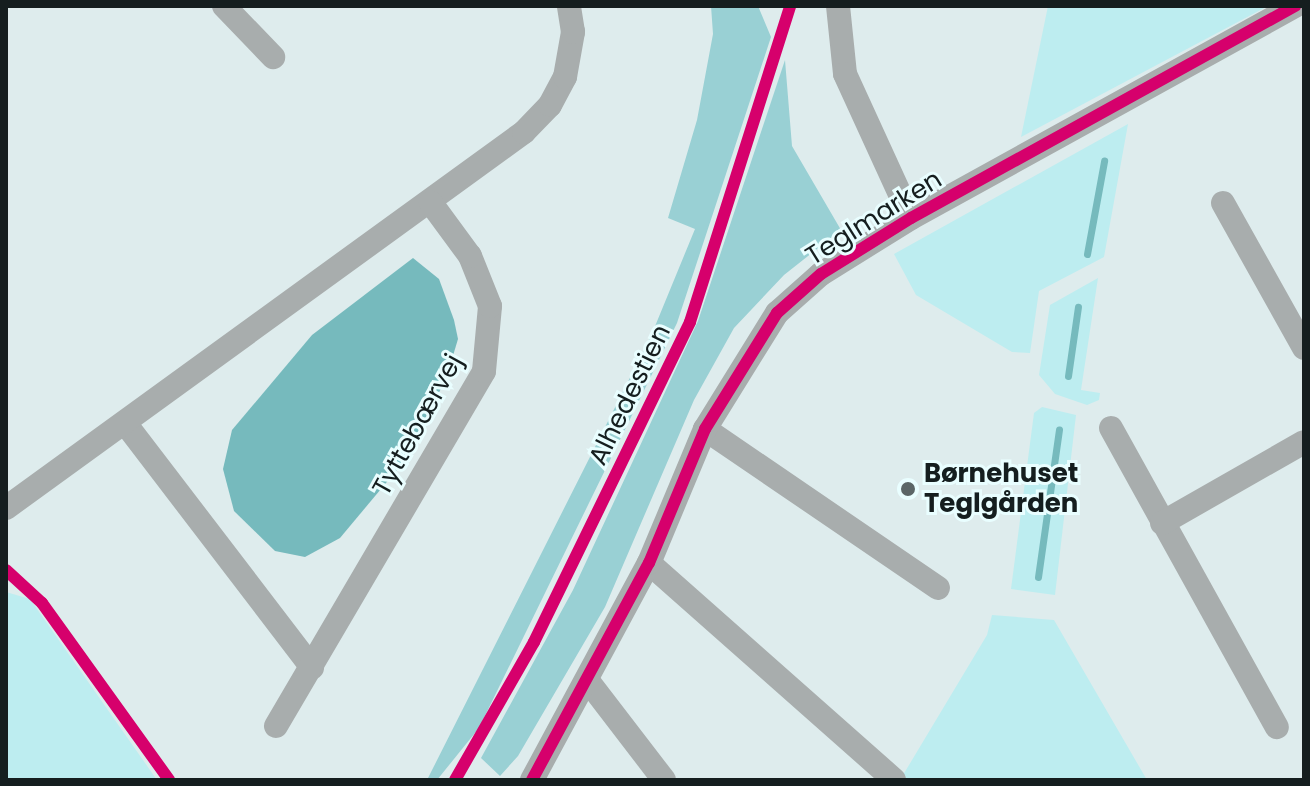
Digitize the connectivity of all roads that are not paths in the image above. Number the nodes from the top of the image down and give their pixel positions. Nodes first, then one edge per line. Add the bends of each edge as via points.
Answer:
1 (224, 6) edge
2 (569, 6) edge
3 (838, 6) edge
4 (1295, 6) edge
5 (273, 57) dead end
6 (431, 203) junction
7 (1223, 203) dead end
8 (911, 218) junction
9 (1304, 348) edge
10 (125, 423) junction
11 (1111, 428) dead end
12 (705, 429) junction
13 (1304, 442) edge
14 (6, 508) edge
15 (1162, 523) junction
16 (649, 563) junction
17 (938, 588) dead end
18 (312, 668) junction
19 (588, 681) junction
20 (276, 726) dead end
21 (1277, 727) dead end
22 (532, 780) edge
23 (664, 780) edge
24 (894, 780) edge

1 - 5 street
2 - 6 street via 570,60 550,105 524,132
3 - 8 street via 845,74
4 - 8 street, Teglmarken
6 - 10 street
6 - 18 street, Tyttebærvej via 470,256 490,306 484,371
7 - 9 street
8 - 12 street, Teglmarken via 821,274 777,313
10 - 14 street
10 - 18 street
11 - 15 street
12 - 16 street, Teglmarken
12 - 17 street
13 - 15 street
15 - 21 street
16 - 19 street, Teglmarken
16 - 24 street
18 - 20 street, Tyttebærvej
19 - 22 street, Teglmarken
19 - 23 street

